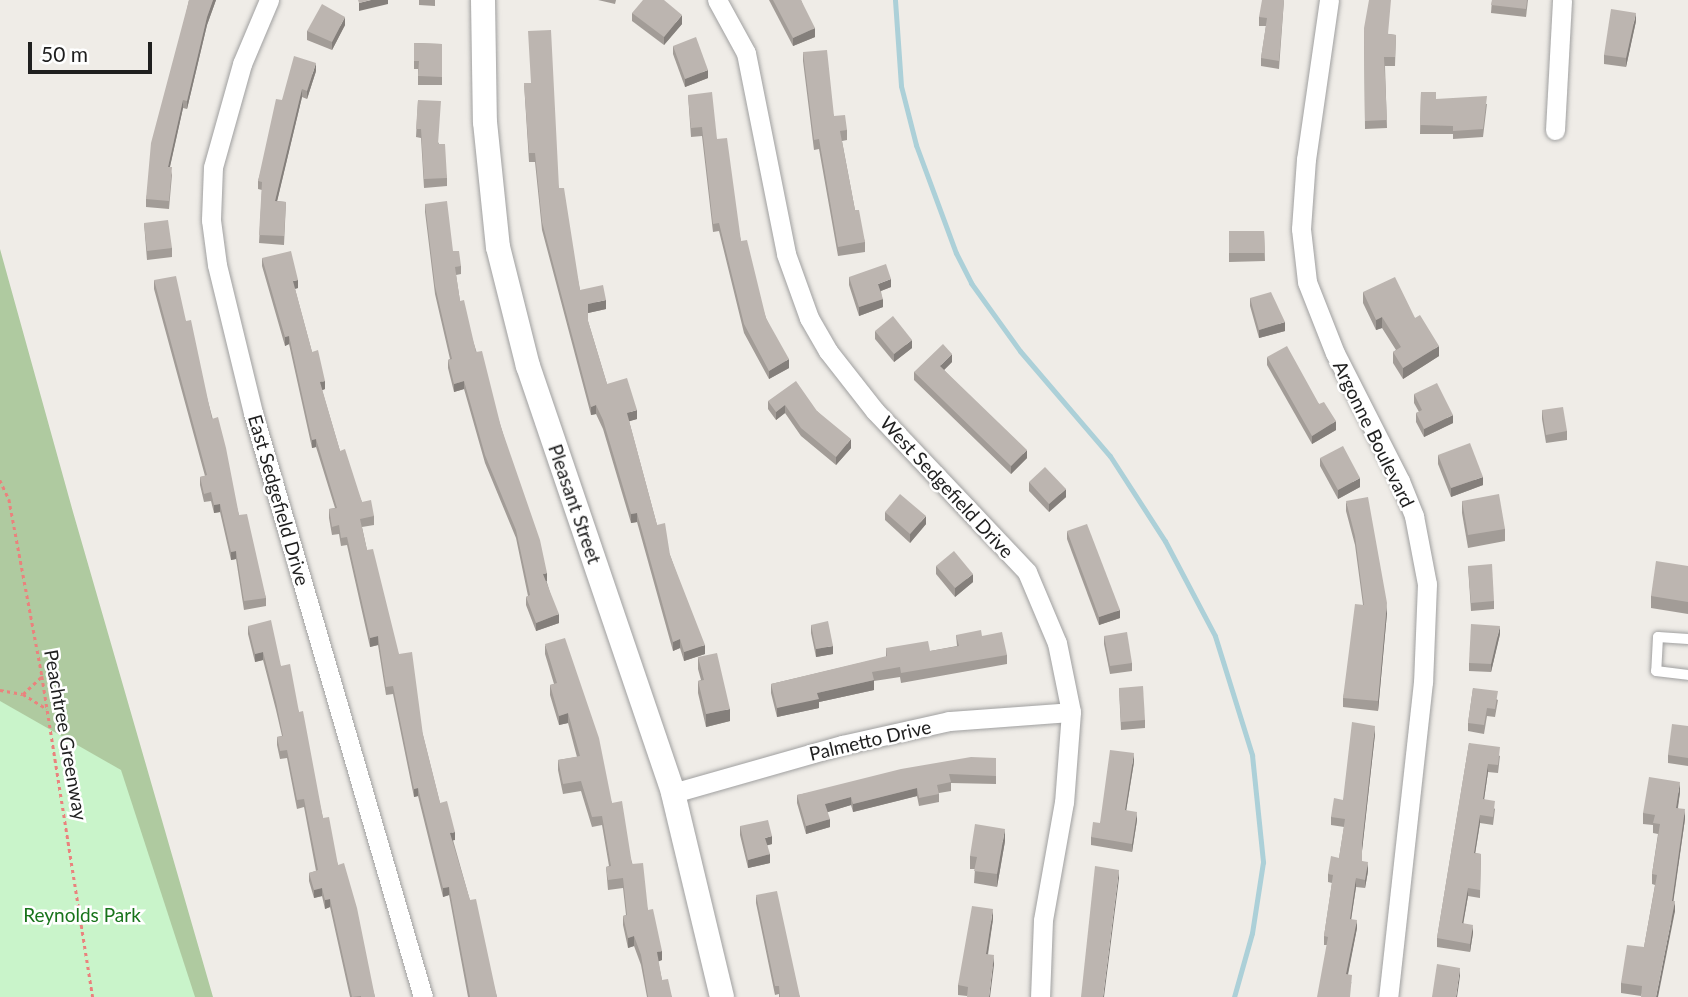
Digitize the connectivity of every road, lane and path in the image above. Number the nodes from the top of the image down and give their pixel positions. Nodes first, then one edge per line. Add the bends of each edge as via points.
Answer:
1 (269, 0) edge
2 (483, 0) edge
3 (717, 0) edge
4 (1329, 0) edge
5 (1562, 0) edge
6 (1556, 130) dead end
7 (0, 480) edge
8 (1688, 639) edge
9 (1688, 675) edge
10 (42, 676) junction
11 (0, 690) edge
12 (23, 694) junction
13 (47, 709) junction
14 (1071, 712) junction
15 (673, 793) junction
16 (93, 997) edge
17 (424, 997) edge
18 (722, 997) edge
19 (1040, 997) edge
20 (1388, 997) edge

1 - 17 street, East Sedgefield Drive via 242,64 213,167 211,220 217,265 253,412
2 - 15 street, Pleasant Street via 485,122 498,247 528,366
3 - 14 street, West Sedgefield Drive via 746,53 786,254 810,318 828,351 875,411 1027,572 1057,643
4 - 20 street, Argonne Boulevard via 1306,159 1301,229 1305,272 1330,342 1414,516 1427,584 1423,682
5 - 6 street
7 - 10 path, Peachtree Greenway via 9,499
8 - 9 lane via 1658,637 1656,671
10 - 12 path
10 - 13 path, Peachtree Greenway
11 - 12 path
12 - 13 path
13 - 16 path, Peachtree Greenway
14 - 15 street, Palmetto Drive via 949,721 842,745
14 - 19 street, West Sedgefield Drive via 1064,802 1043,920
15 - 18 street, Pleasant Street

